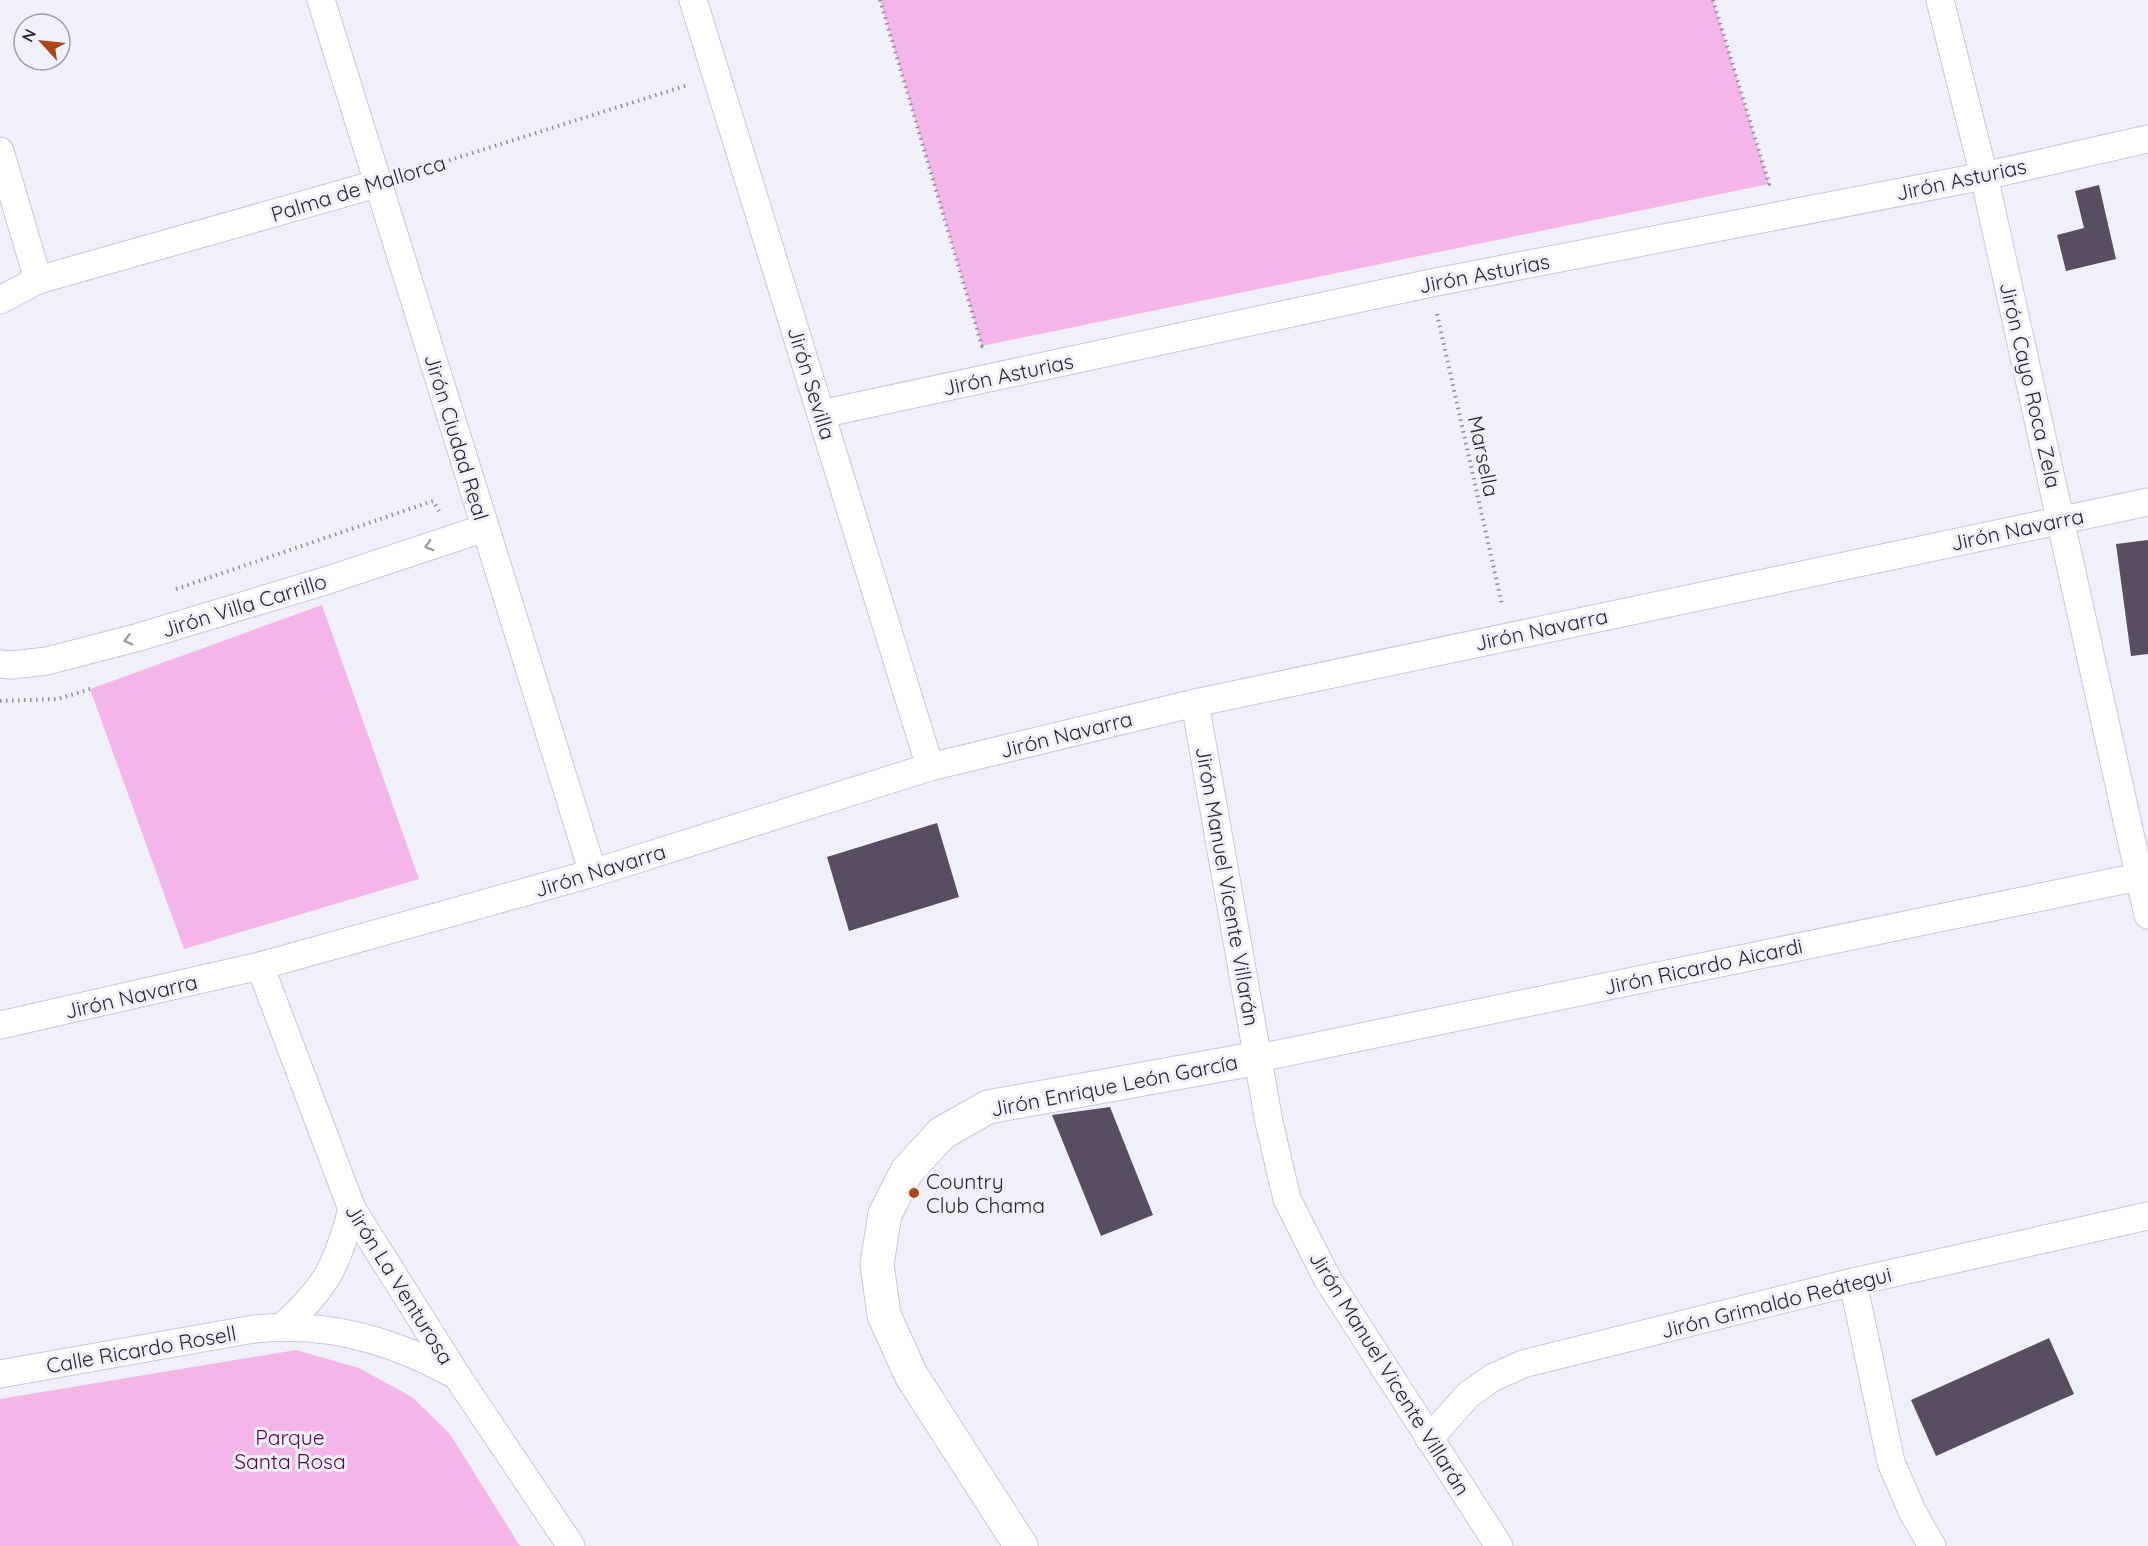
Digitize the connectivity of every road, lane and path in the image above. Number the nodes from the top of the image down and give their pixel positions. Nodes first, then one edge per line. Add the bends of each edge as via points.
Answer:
1 (321, 0) edge
2 (693, 0) edge
3 (880, 0) edge
4 (1713, 0) edge
5 (1940, 0) edge
6 (717, 75) junction
7 (2148, 139) edge
8 (0, 151) edge
9 (1984, 176) junction
10 (380, 183) junction
11 (1757, 186) dead end
12 (38, 280) junction
13 (1431, 284) junction
14 (0, 300) edge
15 (992, 344) dead end
16 (821, 414) junction
17 (2148, 502) edge
18 (2061, 520) junction
19 (485, 528) junction
20 (453, 538) junction
21 (174, 590) dead end
22 (1509, 636) junction
23 (0, 664) edge
24 (90, 689) dead end
25 (0, 701) edge
26 (1195, 702) junction
27 (930, 767) junction
28 (593, 873) junction
29 (2144, 875) edge
30 (2148, 915) edge
31 (260, 966) junction
32 (0, 1025) edge
33 (1259, 1058) junction
34 (351, 1209) junction
35 (2148, 1216) edge
36 (1853, 1282) junction
37 (283, 1326) junction
38 (0, 1374) edge
39 (457, 1376) junction
40 (1429, 1439) junction
41 (571, 1546) edge
42 (1021, 1546) edge
43 (1499, 1546) edge
44 (1932, 1546) edge

1 - 10 street, Jirón Ciudad Real
2 - 6 street, Jirón Sevilla
3 - 15 path via 982,346
4 - 11 path via 1769,184
5 - 9 street, Jirón Cayo Roca Zela
6 - 10 path, Palma de Mallorca
6 - 16 street, Jirón Sevilla
7 - 9 street, Jirón Asturias
8 - 12 street
9 - 13 street, Jirón Asturias
9 - 18 street, Jirón Cayo Roca Zela
10 - 12 street, Palma de Mallorca
10 - 19 street, Jirón Ciudad Real
12 - 14 street, Palma de Mallorca
13 - 16 street, Jirón Asturias
13 - 22 path, Marsella
16 - 27 street, Jirón Sevilla
17 - 18 street, Jirón Navarra
18 - 22 street, Jirón Navarra
18 - 29 street, Jirón Cayo Roca Zela
19 - 20 street, Jirón Villa Carrillo
19 - 28 street, Jirón Ciudad Real
20 - 21 path via 433,501
20 -> 23 street, Jirón Villa Carrillo via 139,637 47,661
22 - 26 street, Jirón Navarra
24 - 25 path via 58,699
26 - 27 street, Jirón Navarra
26 - 33 street, Jirón Manuel Vicente Villarán
27 - 28 street, Jirón Navarra
28 - 31 street, Jirón Navarra
29 - 30 street, Jirón Cayo Roca Zela
29 - 33 street, Jirón Ricardo Aicardi
31 - 32 street, Jirón Navarra
31 - 34 street, Jirón La Venturosa
33 - 40 street, Jirón Manuel Vicente Villarán via 1287,1199 1328,1280
33 - 42 street, Jirón Enrique León García via 988,1107 942,1133 907,1171 885,1214 877,1264 884,1315 911,1375
34 - 37 street via 342,1244 321,1288
34 - 39 street, Jirón La Venturosa
35 - 36 street, Jirón Grimaldo Reátegui
36 - 40 street, Jirón Grimaldo Reátegui via 1523,1365 1492,1378 1468,1395
36 - 44 street via 1891,1462
37 - 38 street, Calle Ricardo Rosell
37 - 39 street, Calle Ricardo Rosell via 353,1334 418,1356
39 - 41 street, Jirón La Venturosa
40 - 43 street, Jirón Manuel Vicente Villarán

